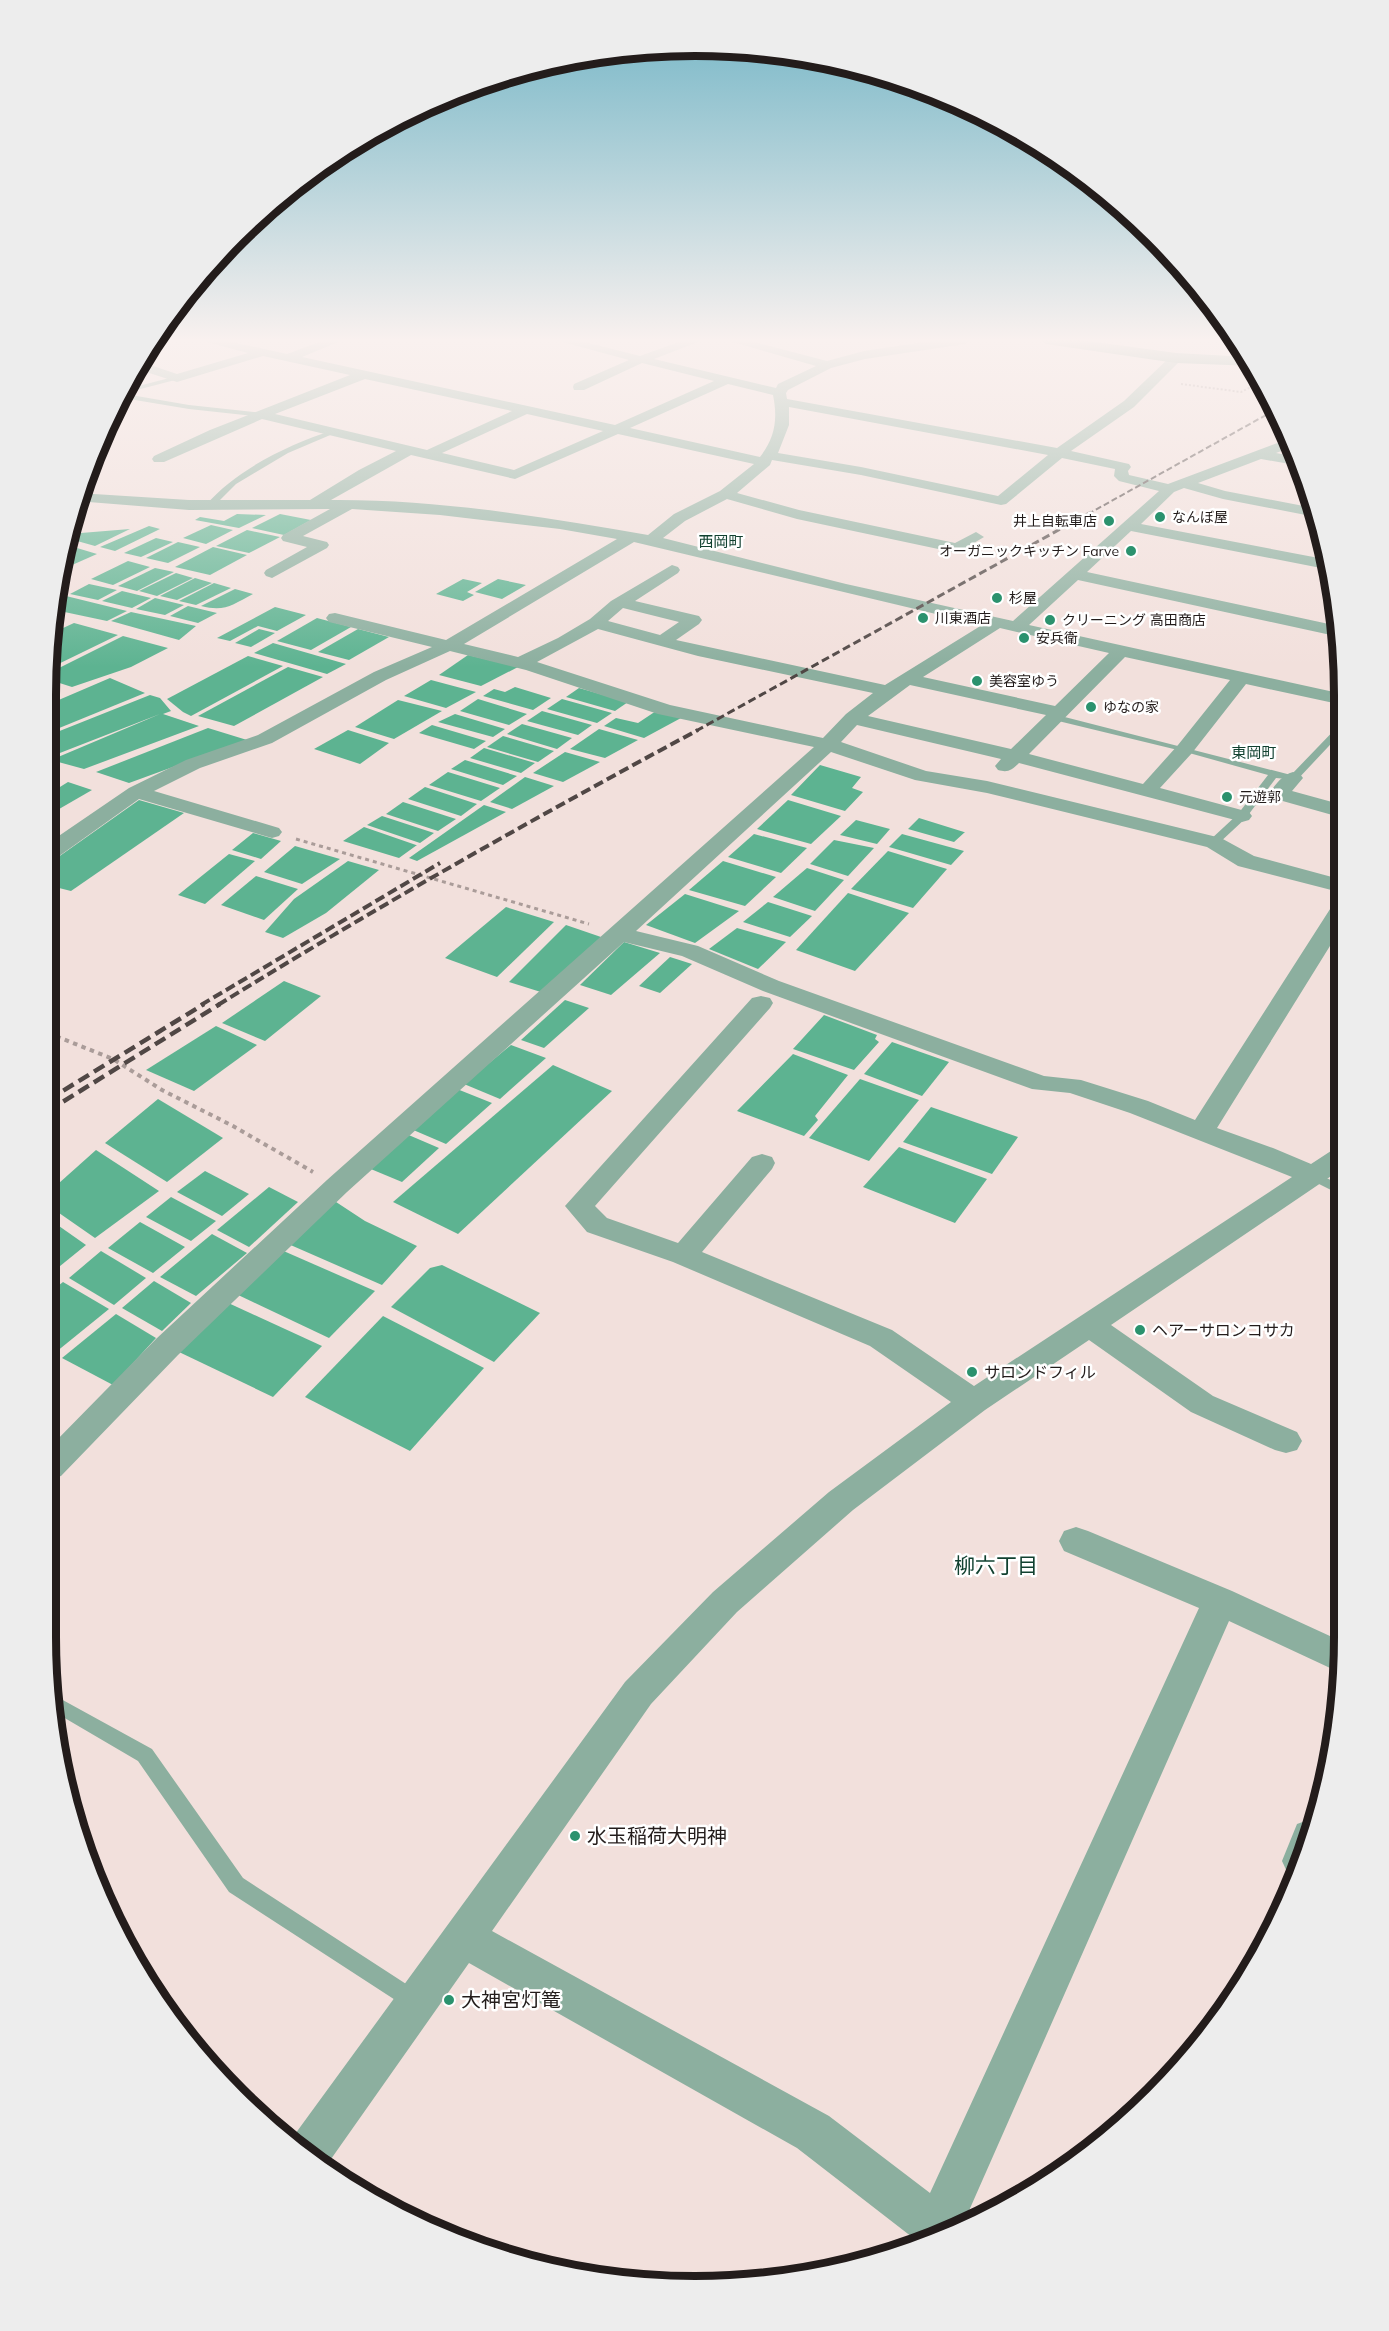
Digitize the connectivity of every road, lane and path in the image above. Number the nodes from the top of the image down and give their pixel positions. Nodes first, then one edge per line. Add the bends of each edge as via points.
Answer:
1 (179, 449) edge
2 (294, 449) edge
3 (404, 449) edge
4 (441, 449) edge
5 (574, 449) edge
6 (712, 449) edge
7 (773, 449) edge
8 (1038, 449) edge
9 (1065, 449) edge
10 (1273, 449) edge
11 (409, 450) junction
12 (1059, 453) junction
13 (1257, 454) junction
14 (427, 455) junction
15 (159, 459) dead end
16 (768, 459) junction
17 (1289, 460) edge
18 (1176, 486) junction
19 (725, 494) junction
20 (86, 498) edge
21 (315, 503) junction
22 (348, 504) junction
23 (189, 505) junction
24 (210, 505) junction
25 (1307, 511) edge
26 (108, 515) dead end
27 (1128, 526) junction
28 (632, 536) junction
29 (976, 537) dead end
30 (651, 540) junction
31 (1319, 563) edge
32 (672, 570) dead end
33 (272, 573) dead end
34 (1073, 574) junction
35 (622, 603) junction
36 (335, 618) dead end
37 (998, 622) junction
38 (596, 623) junction
39 (1017, 627) junction
40 (1330, 630) edge
41 (663, 641) junction
42 (448, 646) junction
43 (1121, 651) junction
44 (520, 663) junction
45 (1241, 678) junction
46 (906, 679) junction
47 (888, 691) junction
48 (1334, 698) edge
49 (1055, 715) junction
50 (853, 718) junction
51 (1334, 736) edge
52 (830, 745) junction
53 (1185, 749) junction
54 (1015, 756) junction
55 (1283, 776) junction
56 (987, 787) junction
57 (1147, 791) junction
58 (136, 792) junction
59 (1334, 809) edge
60 (1242, 816) junction
61 (272, 832) joint
62 (1214, 842) junction
63 (56, 848) edge
64 (1334, 885) edge
65 (1334, 920) edge
66 (621, 934) junction
67 (761, 1003) dead end
68 (56, 1036) edge
69 (1201, 1132) junction
70 (1334, 1161) edge
71 (762, 1163) dead end
72 (1312, 1175) junction
73 (337, 1186) junction
74 (1334, 1187) edge
75 (682, 1255) junction
76 (1089, 1325) junction
77 (974, 1402) junction
78 (1286, 1441) dead end
79 (56, 1461) edge
80 (1076, 1541) dead end
81 (1220, 1601) junction
82 (1333, 1654) edge
83 (60, 1706) edge
84 (464, 1938) junction
85 (417, 2003) junction
86 (312, 2148) edge
87 (945, 2224) edge
88 (938, 2228) edge

1 - 15 street
2 - 24 lane via 233,482
3 - 11 street
4 - 14 street
5 - 14 street via 515,475
6 - 16 street
7 - 16 street
8 - 12 street
9 - 12 street
10 - 13 street
11 - 14 street
11 - 21 street
12 - 16 street via 1001,501 861,471
12 - 18 street via 1124,467 1124,478
13 - 17 street
13 - 18 street
16 - 19 street
18 - 25 street
18 - 27 street
19 - 29 street via 957,548
19 - 30 street via 682,516
20 - 23 street
21 - 22 street
21 - 24 street
22 - 28 street via 538,521
22 - 33 street via 289,538 321,545
23 - 24 street
23 - 26 street via 182,510
27 - 31 street
27 - 34 street
28 - 30 street
28 - 42 street
30 - 37 street
32 - 35 street
34 - 39 street
34 - 40 street
35 - 38 street
35 - 41 street via 693,620
36 - 42 street
37 - 39 street
37 - 46 street
38 - 41 street
38 - 44 street
39 - 43 street
41 - 47 street
42 - 44 street
42 - 58 street via 380,676 265,739 193,764
43 - 45 street
43 - 49 street
44 - 52 street via 664,710
45 - 48 street
45 - 53 street
46 - 47 street
46 - 49 street
47 - 50 street
49 - 53 lane
49 - 54 street
50 - 52 street
50 - 54 street
51 - 55 lane
52 - 56 street via 922,776
52 - 66 street
53 - 55 lane
53 - 57 street
54 - 56 street
54 - 57 street
55 - 59 street via 1279,794
55 - 60 lane
56 - 62 street
57 - 60 street
58 - 61 street
58 - 63 street
60 - 62 lane
61 - 66 path
62 - 64 street via 1246,861
65 - 69 street
66 - 69 street via 690,951 771,987 1041,1084 1072,1085
66 - 73 street
67 - 75 street via 579,1206 597,1225
68 - 73 path via 113,1059
69 - 72 street
70 - 72 street
71 - 75 street
72 - 74 lane
72 - 76 street
73 - 79 street via 167,1347
75 - 77 street via 881,1338
76 - 77 street
76 - 78 street via 1202,1404
77 - 84 street via 841,1501 725,1602 646,1685
80 - 81 street
81 - 82 street
81 - 87 street
83 - 85 lane via 146,1755 236,1885
84 - 85 street
84 - 88 street via 813,2132
85 - 86 street

